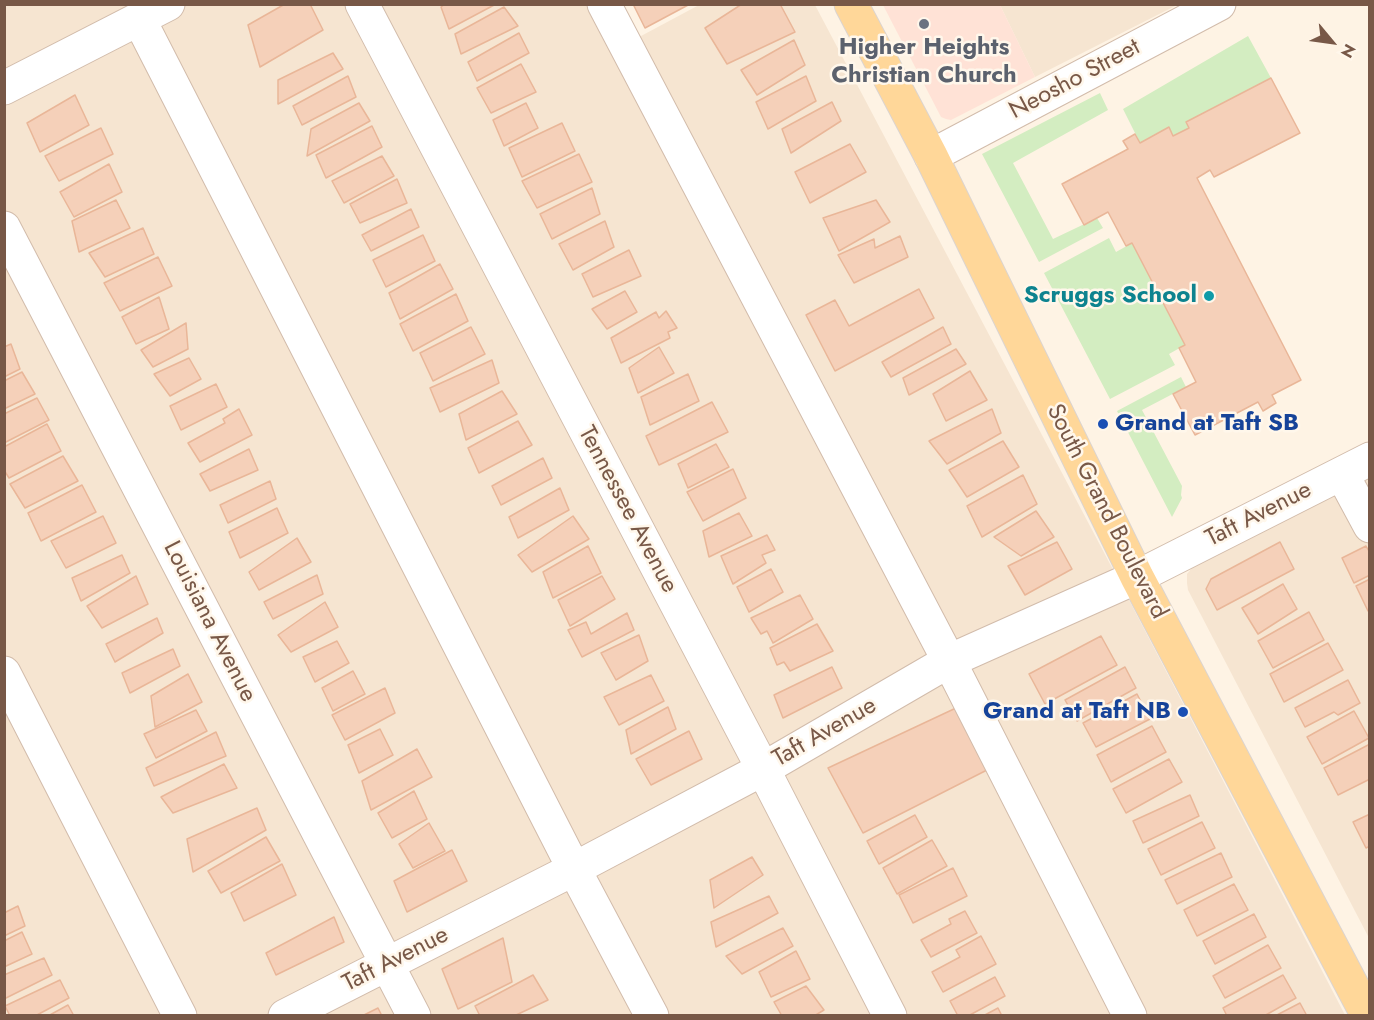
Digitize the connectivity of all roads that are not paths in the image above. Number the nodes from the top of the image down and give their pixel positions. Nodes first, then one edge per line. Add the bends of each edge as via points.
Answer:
1 (168, 4) edge
2 (362, 4) edge
3 (604, 4) edge
4 (851, 4) edge
5 (1220, 4) edge
6 (139, 19) junction
7 (4, 88) edge
8 (931, 156) junction
9 (4, 228) edge
10 (1356, 467) edge
11 (1370, 526) edge
12 (1137, 576) junction
13 (949, 661) junction
14 (4, 673) edge
15 (763, 769) junction
16 (574, 869) junction
17 (387, 964) junction
18 (180, 1016) edge
19 (285, 1016) edge
20 (414, 1016) edge
21 (652, 1016) edge
22 (890, 1016) edge
23 (1130, 1016) edge
24 (1368, 1016) edge

1 - 6 street
2 - 15 street, Tennessee Avenue
3 - 13 street
4 - 8 main road, South Grand Boulevard
5 - 8 street, Neosho Street
6 - 7 street
6 - 16 street
8 - 12 main road, South Grand Boulevard
9 - 17 street, Louisiana Avenue
10 - 11 street
10 - 12 street, Taft Avenue
12 - 13 street, Taft Avenue
12 - 24 main road, South Grand Boulevard
13 - 15 street, Taft Avenue
13 - 23 street
14 - 18 street
15 - 16 street, Taft Avenue
15 - 22 street, Tennessee Avenue
16 - 17 street, Taft Avenue
16 - 21 street
17 - 19 street, Taft Avenue
17 - 20 street, Louisiana Avenue

